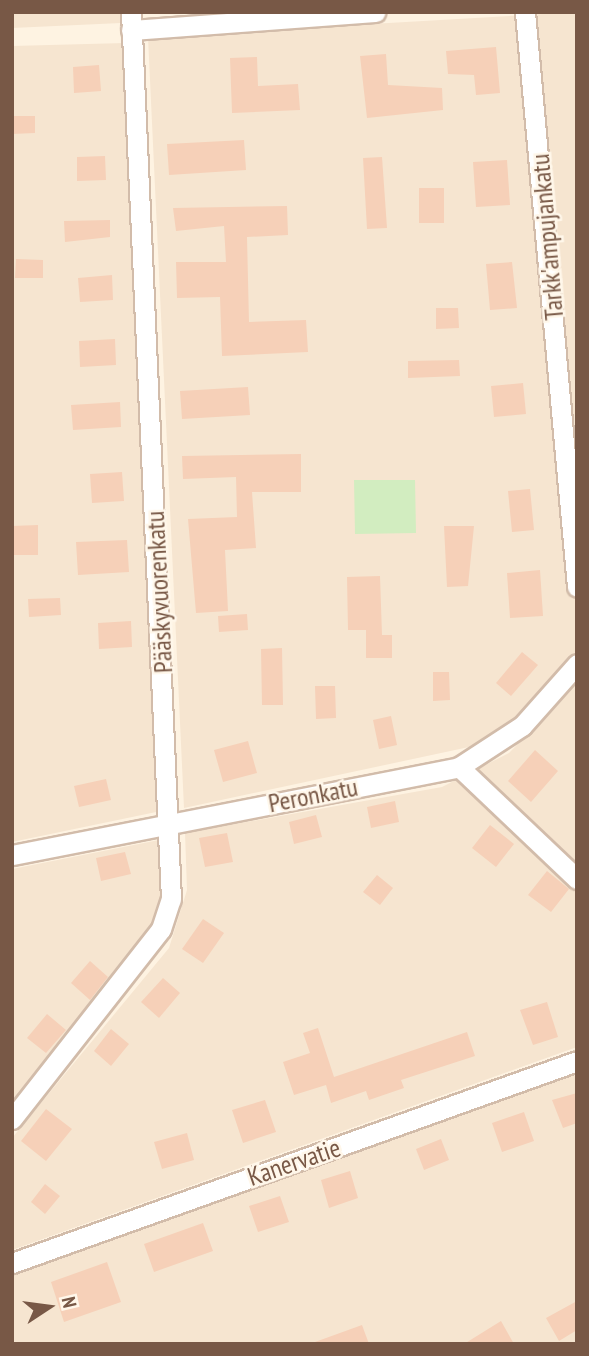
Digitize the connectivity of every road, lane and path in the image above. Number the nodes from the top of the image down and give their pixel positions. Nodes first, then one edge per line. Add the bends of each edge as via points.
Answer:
1 (375, 12) edge
2 (525, 12) edge
3 (131, 21) edge
4 (577, 587) edge
5 (577, 664) edge
6 (458, 767) junction
7 (170, 823) junction
8 (12, 855) edge
9 (577, 879) edge
10 (577, 1061) edge
11 (12, 1119) edge
12 (12, 1263) edge

1 - 3 street
2 - 4 street, Tarkk'ampujankatu
3 - 7 street, Pääskyvuorenkatu
5 - 6 street, Peronkatu via 522,726
6 - 7 street, Peronkatu
6 - 9 street
7 - 8 street, Peronkatu
7 - 11 street, Pääskyvuorenkatu via 171,899 161,929
10 - 12 street, Kanervatie

